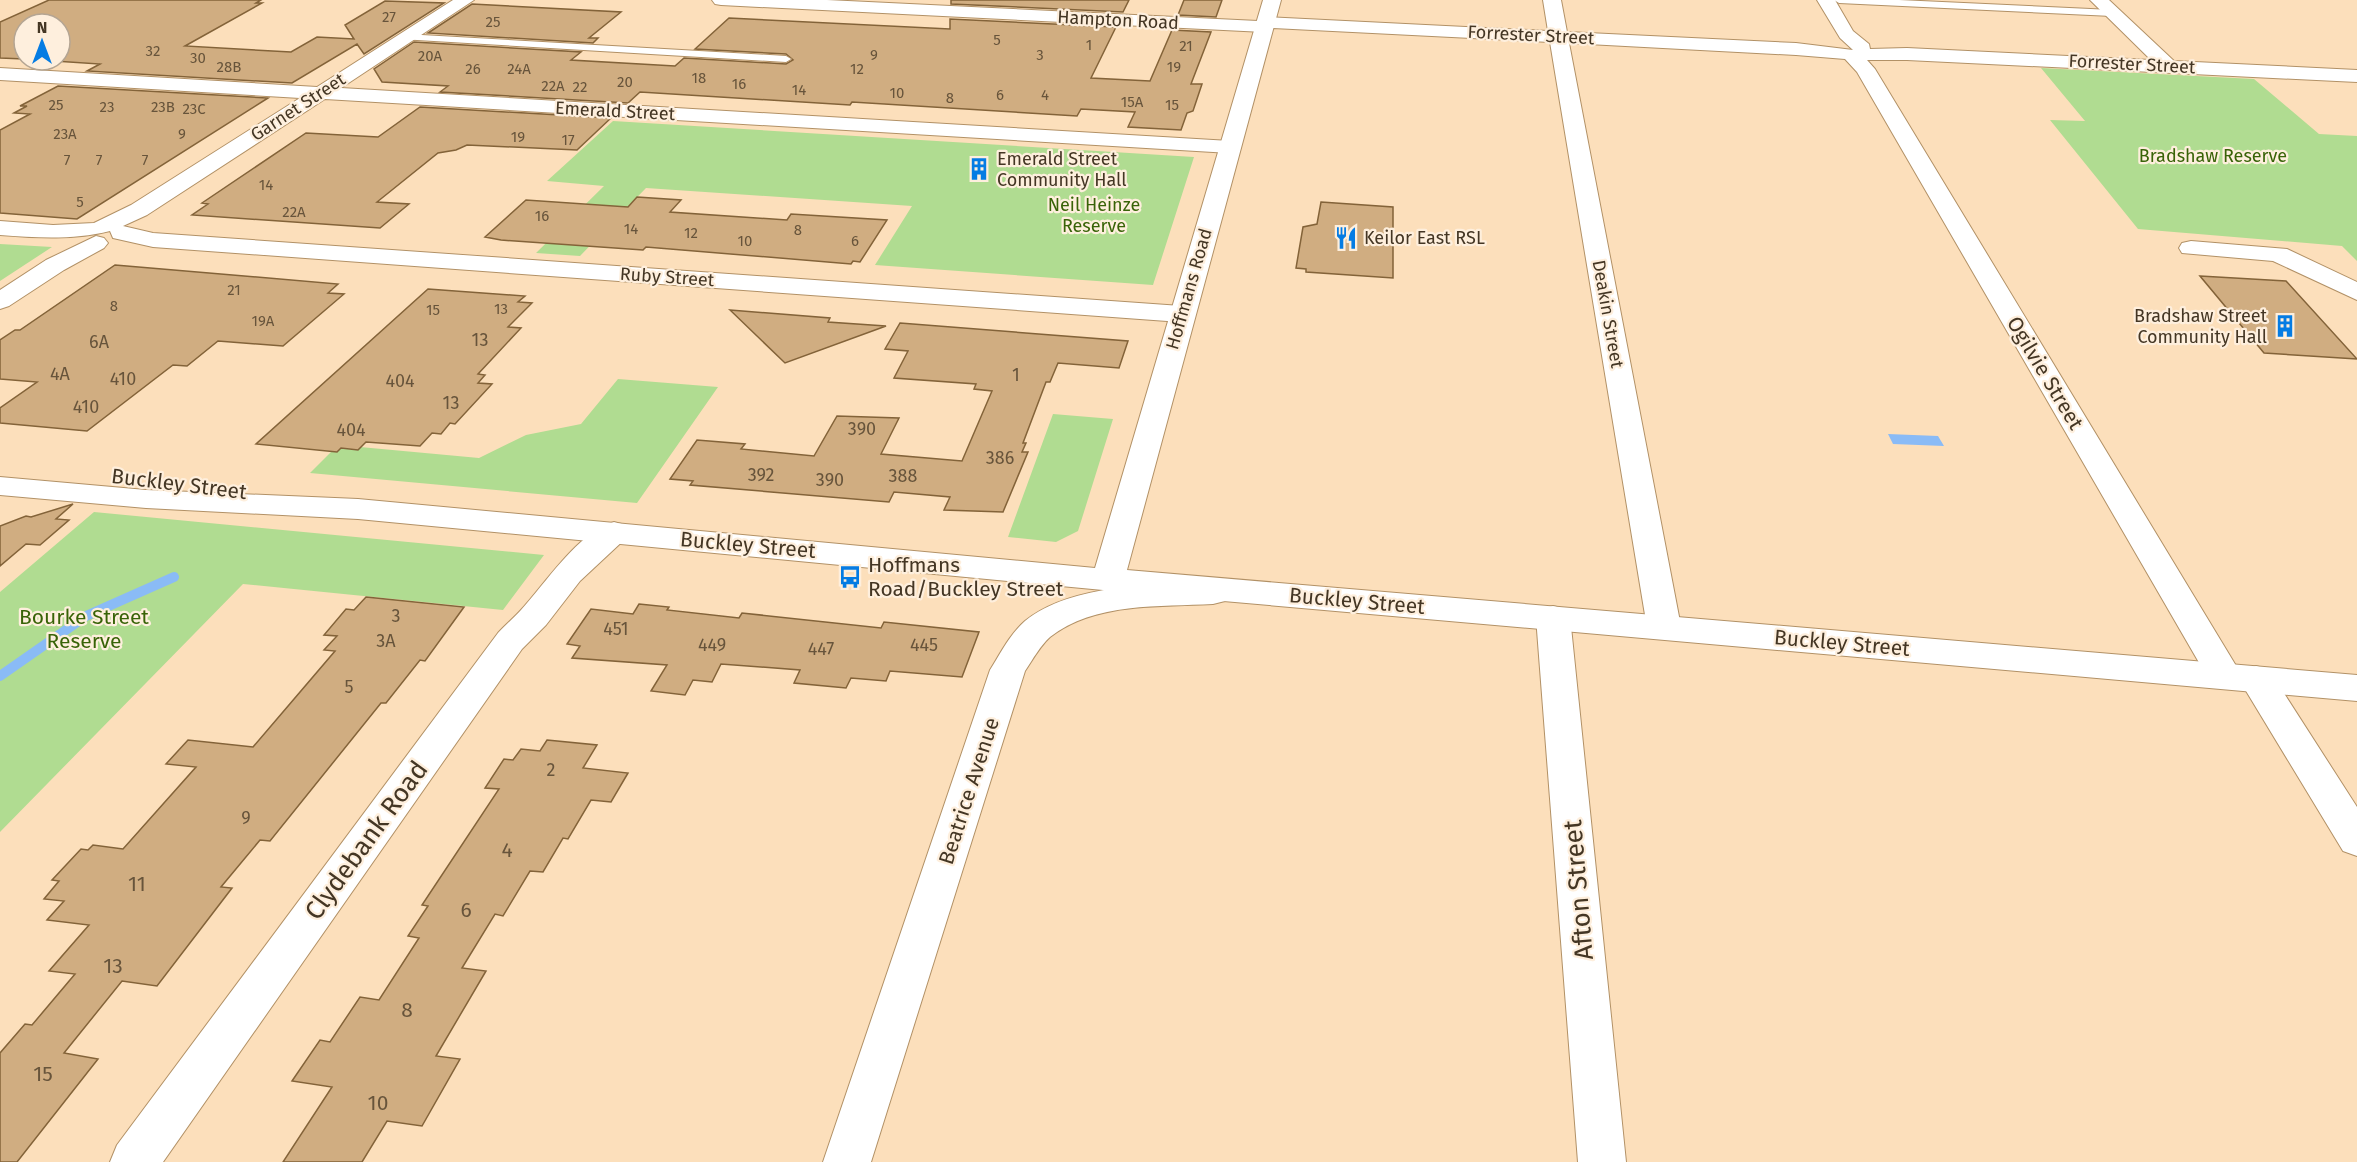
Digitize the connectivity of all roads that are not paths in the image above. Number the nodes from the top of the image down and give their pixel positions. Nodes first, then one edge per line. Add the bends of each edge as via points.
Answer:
1 (721, 0) edge
2 (732, 0) edge
3 (1552, 0) edge
4 (1826, 0) edge
5 (1839, 0) edge
6 (460, 1) edge
7 (1962, 3) edge
8 (1000, 7) edge
9 (2106, 7) edge
10 (1267, 16) edge
11 (1559, 36) junction
12 (404, 37) junction
13 (1856, 51) junction
14 (786, 59) dead end
15 (2168, 66) junction
16 (0, 74) edge
17 (2357, 76) edge
18 (319, 93) junction
19 (1230, 147) junction
20 (0, 228) edge
21 (99, 235) junction
22 (2191, 248) dead end
23 (2357, 292) edge
24 (0, 301) edge
25 (1181, 314) junction
26 (0, 465) edge
27 (0, 486) edge
28 (358, 509) junction
29 (614, 532) junction
30 (1108, 579) junction
31 (1245, 592) junction
32 (1553, 617) junction
33 (1664, 627) junction
34 (2241, 677) junction
35 (2357, 688) edge
36 (2357, 840) edge
37 (134, 1162) edge
38 (847, 1162) edge
39 (1602, 1162) edge

1 - 2 street, Hampton Road
2 - 8 street, Hampton Road
3 - 11 street, Deakin Street
4 - 13 street, Ogilvie Street
5 - 7 lane
6 - 12 street, Garnet Street
7 - 9 lane
8 - 10 street, Hampton Road
9 - 15 street
10 - 11 street, Forrester Street
10 - 19 street, Hoffmans Road
11 - 13 street, Forrester Street
11 - 33 street, Deakin Street
12 - 14 lane
12 - 18 street, Garnet Street
13 - 15 street, Forrester Street
13 - 34 street, Ogilvie Street
15 - 17 street, Forrester Street
16 - 18 street, Emerald Street
18 - 19 street, Emerald Street
18 - 21 street, Garnet Street
19 - 25 street, Hoffmans Road
20 - 21 street, Ruby Street
21 - 24 street, Garnet Street
21 - 25 street, Ruby Street
22 - 23 street via 2278,254
25 - 30 street, Hoffmans Road
26 - 28 street, Buckley Street via 167,480
27 - 28 street, Buckley Street via 146,499
28 - 29 street, Buckley Street
29 - 30 street, Buckley Street
29 - 37 street, Clydebank Road via 568,573 503,650
30 - 31 street, Buckley Street
31 - 32 street, Buckley Street
31 - 38 street, Beatrice Avenue via 1117,599 1058,617 1038,629 1021,650 1008,670
32 - 33 street, Buckley Street
32 - 39 street, Afton Street
33 - 34 street, Buckley Street
34 - 35 street, Buckley Street
34 - 36 street, Ogilvie Street

